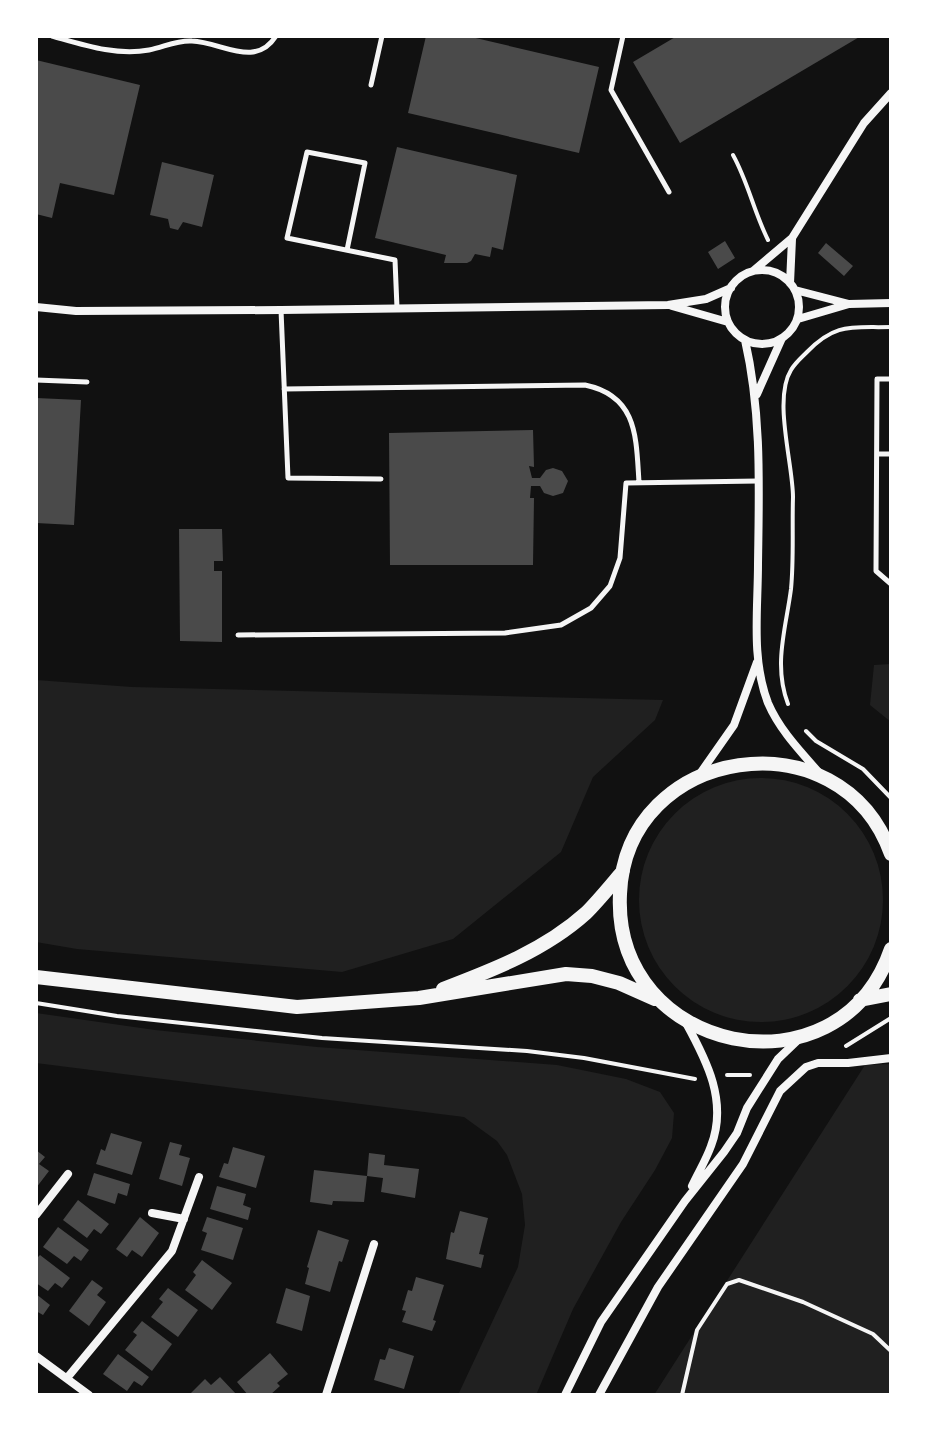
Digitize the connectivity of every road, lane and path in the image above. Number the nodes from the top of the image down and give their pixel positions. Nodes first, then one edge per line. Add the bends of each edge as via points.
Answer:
1 (52, 36) edge
2 (276, 36) edge
3 (382, 36) edge
4 (623, 36) edge
5 (371, 85) dead end
6 (891, 93) edge
7 (733, 155) dead end
8 (669, 192) dead end
9 (792, 238) junction
10 (769, 242) dead end
11 (347, 250) junction
12 (753, 271) junction
13 (793, 286) junction
14 (731, 288) junction
15 (891, 303) edge
16 (849, 304) junction
17 (668, 305) junction
18 (36, 307) edge
19 (397, 309) junction
20 (281, 310) junction
21 (798, 319) junction
22 (728, 322) junction
23 (891, 327) edge
24 (782, 338) junction
25 (745, 340) junction
26 (891, 379) edge
27 (36, 380) edge
28 (87, 382) dead end
29 (284, 389) junction
30 (756, 395) junction
31 (877, 454) junction
32 (891, 454) edge
33 (381, 479) dead end
34 (759, 481) junction
35 (639, 482) junction
36 (891, 584) edge
37 (238, 635) dead end
38 (757, 661) junction
39 (789, 707) dead end
40 (799, 724) dead end
41 (699, 775) junction
42 (822, 777) junction
43 (891, 798) edge
44 (891, 854) edge
45 (623, 870) junction
46 (891, 949) edge
47 (36, 977) edge
48 (891, 994) edge
49 (419, 998) junction
50 (860, 1000) junction
51 (660, 1001) junction
52 (36, 1003) edge
53 (891, 1018) edge
54 (686, 1022) junction
55 (801, 1037) junction
56 (891, 1058) edge
57 (818, 1063) junction
58 (713, 1077) junction
59 (763, 1081) junction
60 (68, 1174) dead end
61 (199, 1177) dead end
62 (685, 1201) junction
63 (152, 1213) dead end
64 (36, 1215) edge
65 (184, 1219) junction
66 (374, 1244) dead end
67 (891, 1351) edge
68 (36, 1356) edge
69 (67, 1378) junction
70 (89, 1395) edge
71 (326, 1395) edge
72 (565, 1395) edge
73 (599, 1395) edge
74 (682, 1395) edge

1 - 2 lane via 127,52 193,40 257,52
3 - 5 lane
4 - 8 lane via 611,90
6 - 9 street via 864,123
7 - 10 path
9 - 12 street
9 - 13 street
11 - 11 lane via 287,238 307,152 365,163
11 - 19 lane via 395,260
12 - 13 street via 768,270
12 - 14 street
13 - 16 street
13 - 21 street
14 - 17 street via 706,299
14 - 22 street
15 - 16 street
16 - 21 street
17 - 19 street
17 - 22 street
18 - 20 street
19 - 20 street
20 - 29 lane
21 - 24 street
22 - 25 street
23 - 39 path via 828,332 791,369 785,384 793,492 791,588 780,666
24 - 25 street via 758,344
24 - 30 street
25 - 30 street
26 - 31 lane via 877,379
27 - 28 lane
29 - 33 lane via 288,478
29 - 35 lane via 602,389 628,413
30 - 34 street
31 - 32 lane
31 - 36 lane via 876,571
34 - 35 lane
34 - 38 street
35 - 37 lane via 626,483 620,558 610,586 591,608 561,625 505,633
38 - 41 street via 734,725
38 - 42 street via 777,723
40 - 43 path via 816,741 863,769
41 - 42 main road via 758,762 793,766
41 - 45 main road via 654,810
42 - 44 main road via 868,813
45 - 49 main road via 588,911 548,941 501,967
45 - 51 main road via 620,920 626,946
46 - 50 main road via 879,977
47 - 49 main road via 297,1007
48 - 50 main road
49 - 51 main road via 566,974 619,983
50 - 55 main road
51 - 54 main road
52 - 58 path via 322,1038 527,1051 698,1079
53 - 57 path
54 - 55 main road via 740,1041
54 - 58 street
55 - 59 street
56 - 57 street
57 - 73 street via 780,1091 743,1164 658,1287
58 - 59 path via 753,1075
58 - 62 street via 717,1107 712,1145
59 - 62 street via 724,1152
60 - 64 street
61 - 65 street
62 - 72 street via 601,1322
63 - 65 street
65 - 69 street via 172,1251
66 - 71 street
67 - 74 path via 873,1334 739,1280 727,1284 697,1330
68 - 69 street
69 - 70 street

